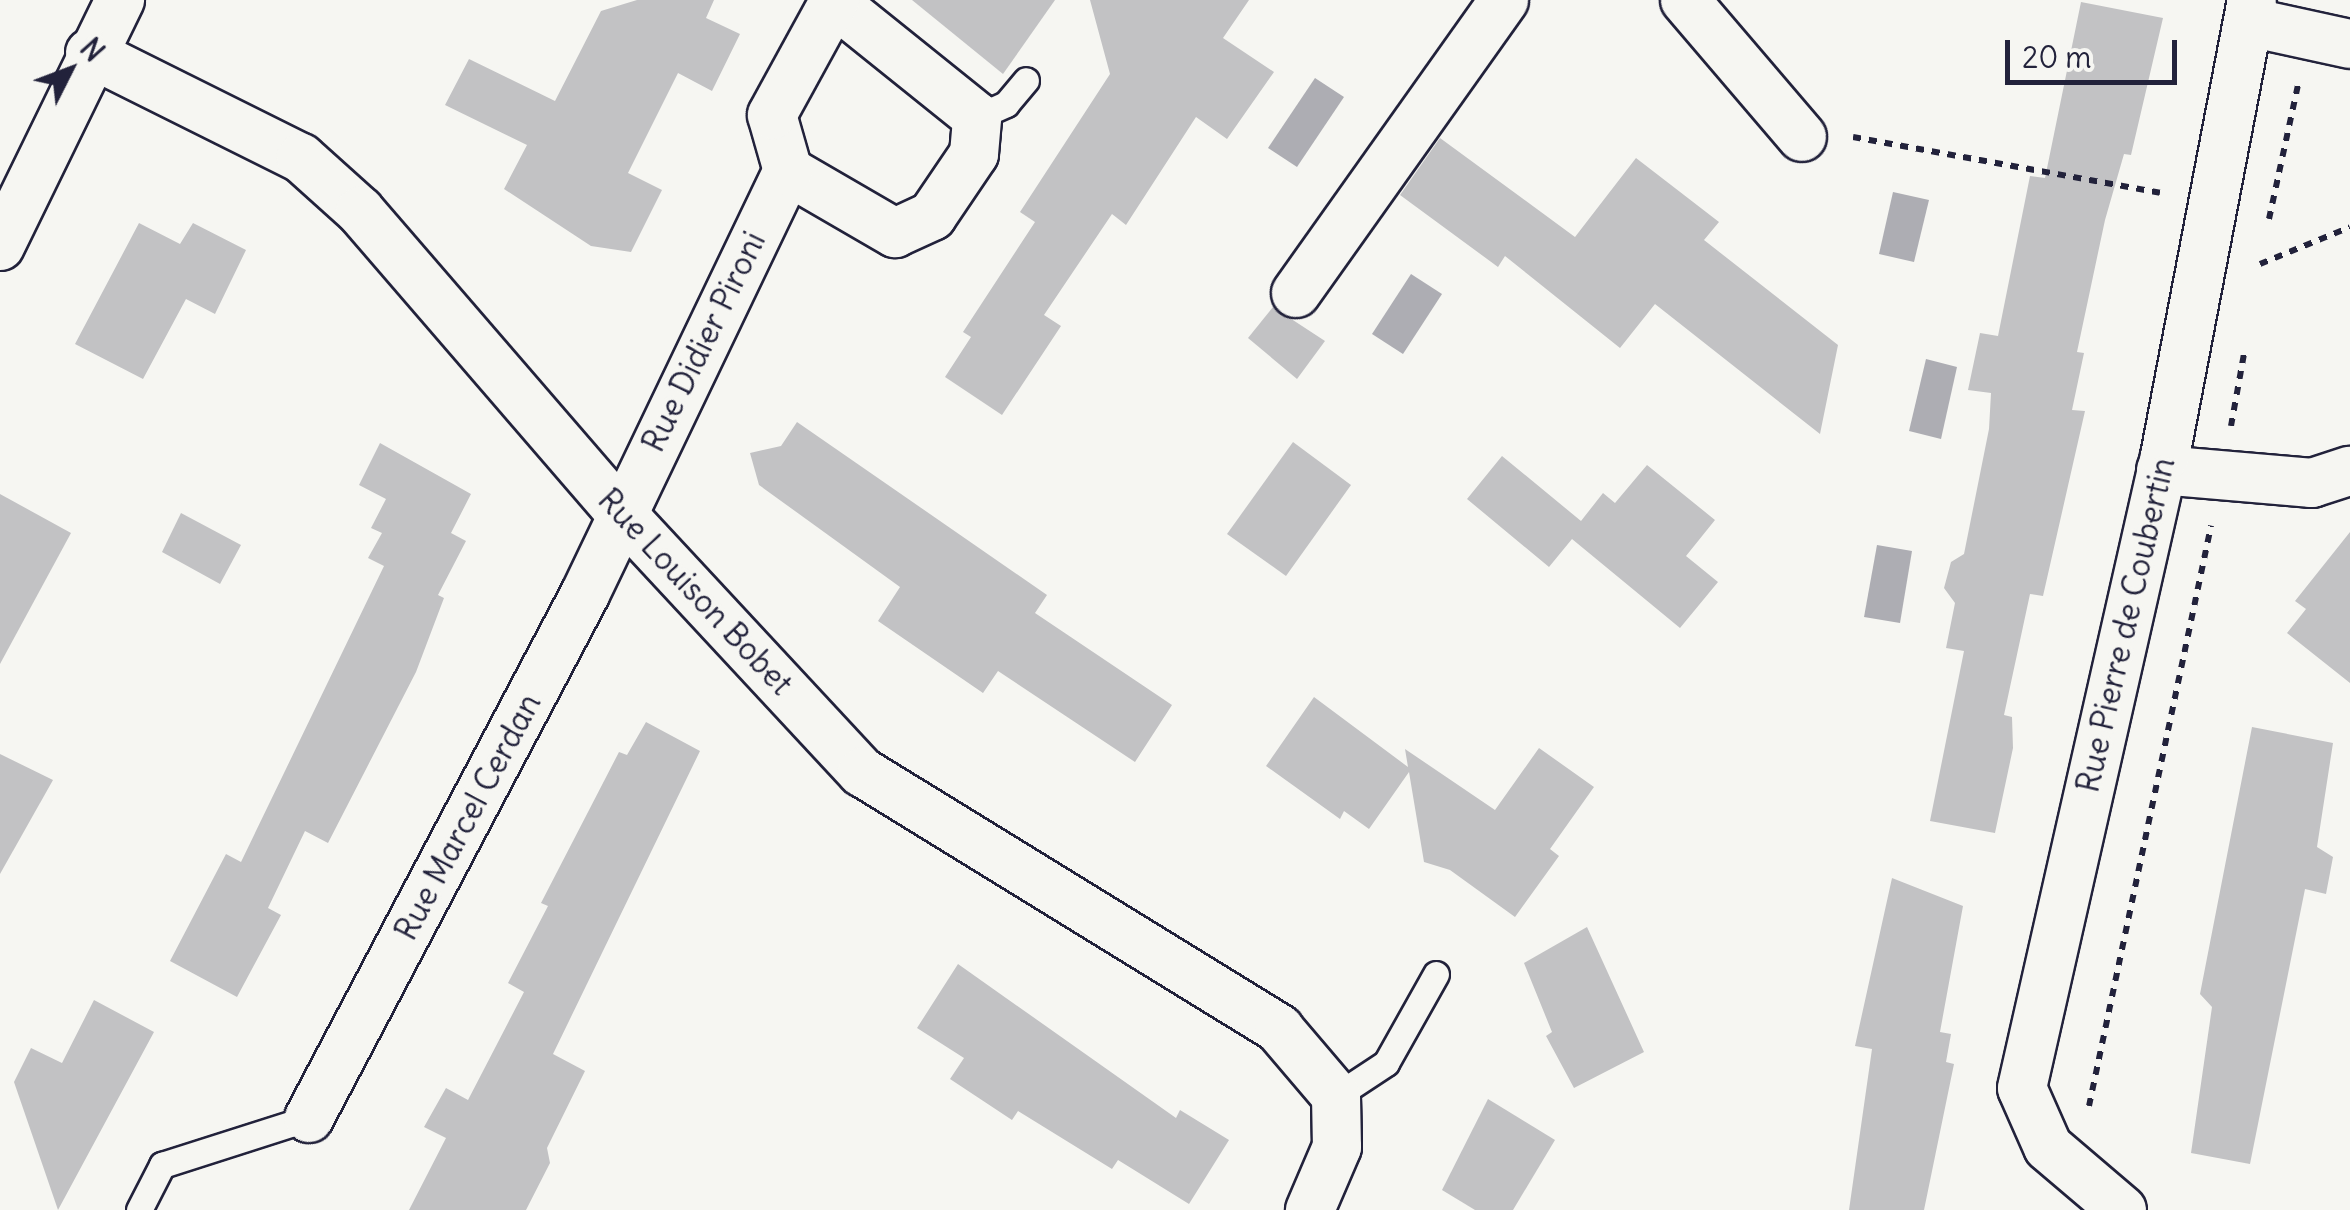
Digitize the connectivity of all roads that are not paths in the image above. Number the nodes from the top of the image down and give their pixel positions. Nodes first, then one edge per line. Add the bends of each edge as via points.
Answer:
1 (120, 0) edge
2 (1504, 0) edge
3 (1684, 0) edge
4 (834, 1) edge
5 (2250, 11) edge
6 (2329, 38) edge
7 (90, 53) junction
8 (1026, 80) dead end
9 (976, 117) junction
10 (1802, 137) road end
11 (788, 171) junction
12 (0, 246) edge
13 (1296, 293) dead end
14 (2161, 470) junction
15 (2350, 471) edge
16 (621, 513) junction
17 (1436, 974) dead end
18 (1336, 1096) junction
19 (309, 1118) joint
20 (139, 1210) edge
21 (1310, 1210) edge
22 (2122, 1210) edge

1 - 7 street
2 - 13 street
3 - 10 street
4 - 9 street
4 - 11 street via 772,115
5 - 6 street
5 - 14 street, Rue Pierre de Coubertin
7 - 12 street
7 - 16 street, Rue Louison Bobet via 302,158 360,211
8 - 9 lane via 1006,104
9 - 11 street via 974,154 932,216 895,233
11 - 16 street, Rue Didier Pironi
14 - 15 street via 2312,482
14 - 22 street, Rue Pierre de Coubertin via 2022,1088 2048,1147
16 - 18 street, Rue Louison Bobet via 862,772 1279,1028
16 - 19 street, Rue Marcel Cerdan
17 - 18 lane via 1386,1063
18 - 21 street via 1336,1147
19 - 20 lane via 162,1165

